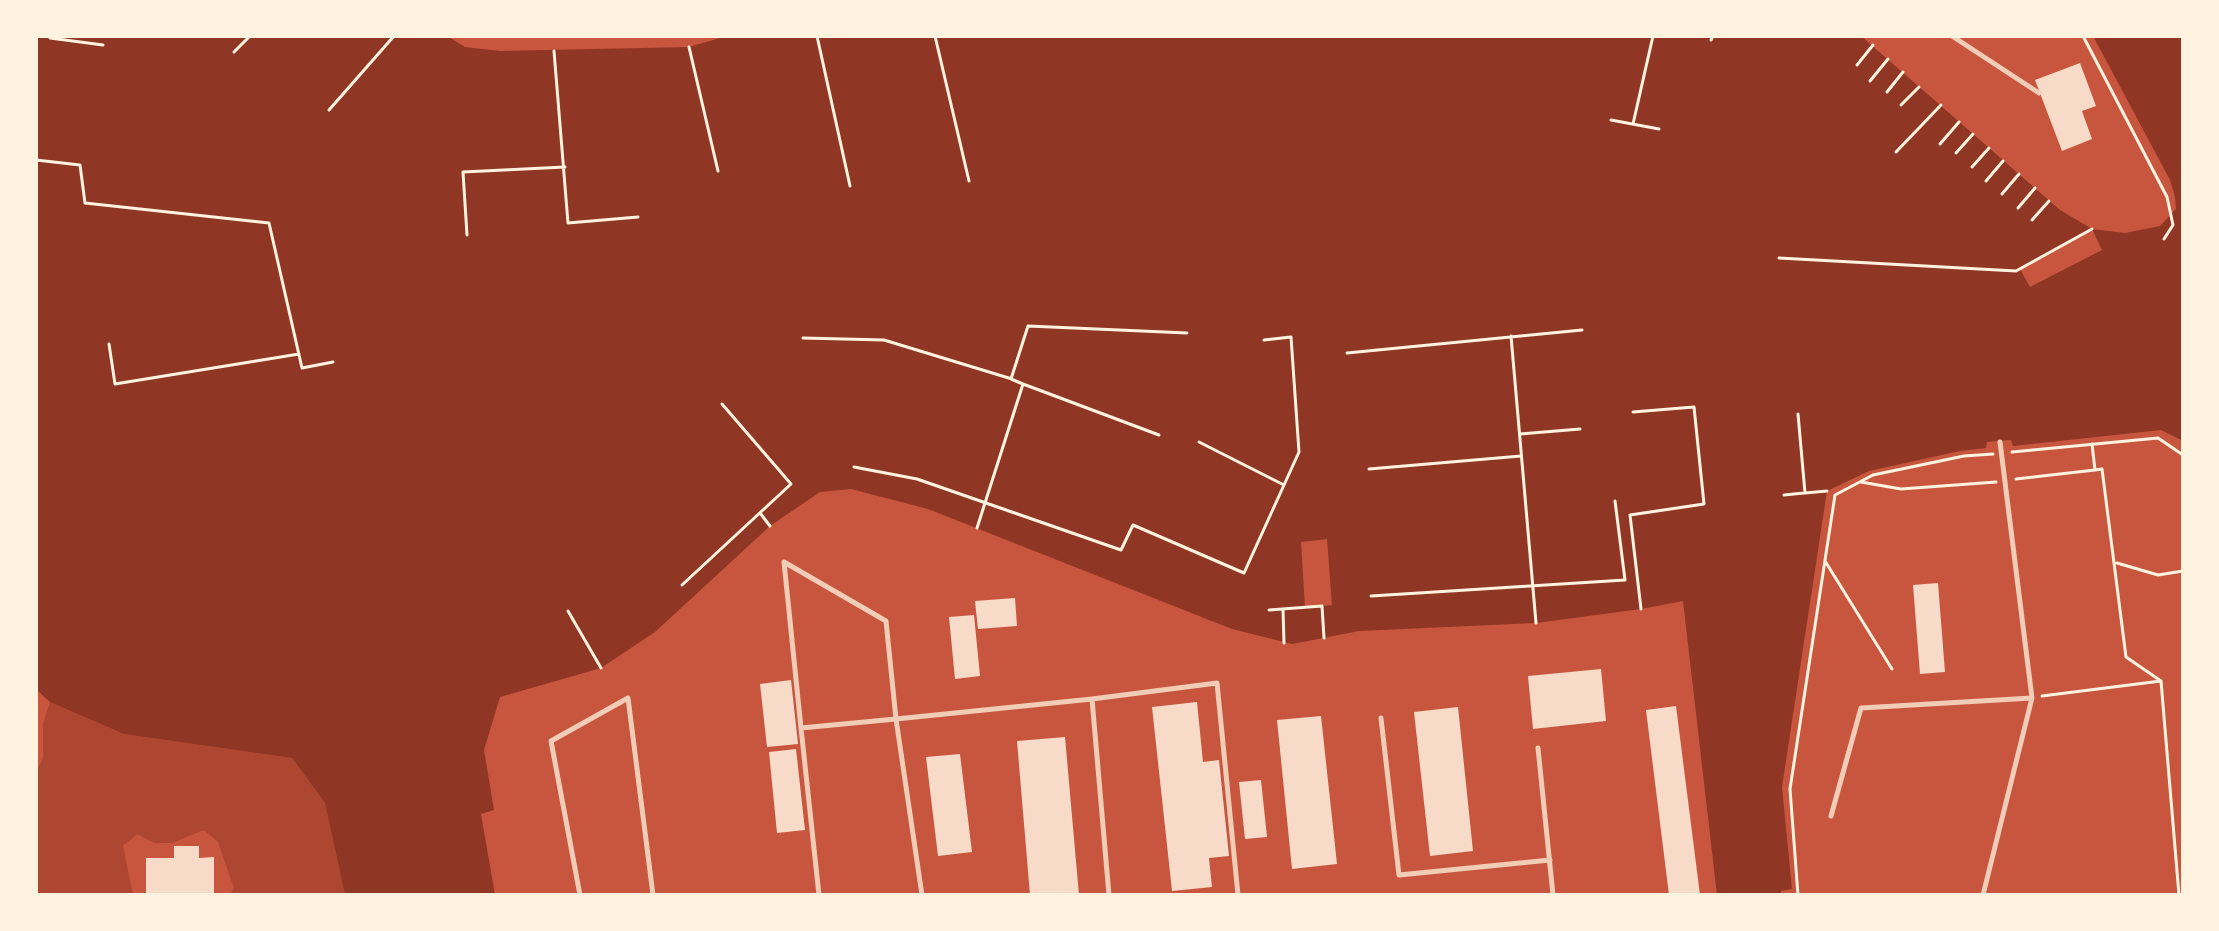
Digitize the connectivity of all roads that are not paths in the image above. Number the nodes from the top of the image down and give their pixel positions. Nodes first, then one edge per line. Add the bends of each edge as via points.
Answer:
1 (1952, 36) edge
2 (2039, 93) dead end
3 (2000, 442) dead end
4 (2032, 698) junction
5 (1092, 699) junction
6 (1381, 718) dead end
7 (896, 719) junction
8 (801, 728) junction
9 (1538, 748) dead end
10 (1831, 816) dead end
11 (1550, 860) junction
12 (580, 895) edge
13 (653, 895) edge
14 (819, 895) edge
15 (922, 895) edge
16 (1109, 895) edge
17 (1238, 895) edge
18 (1553, 895) edge
19 (1983, 895) edge

1 - 2 lane
3 - 4 lane
4 - 10 lane via 1861,708
4 - 19 lane
5 - 7 lane
5 - 16 lane
5 - 17 lane via 1217,683
6 - 11 lane via 1399,875
7 - 8 lane
7 - 8 lane via 886,621 784,562
7 - 15 lane
8 - 14 lane
9 - 11 lane
11 - 18 lane
12 - 13 lane via 551,741 628,698

